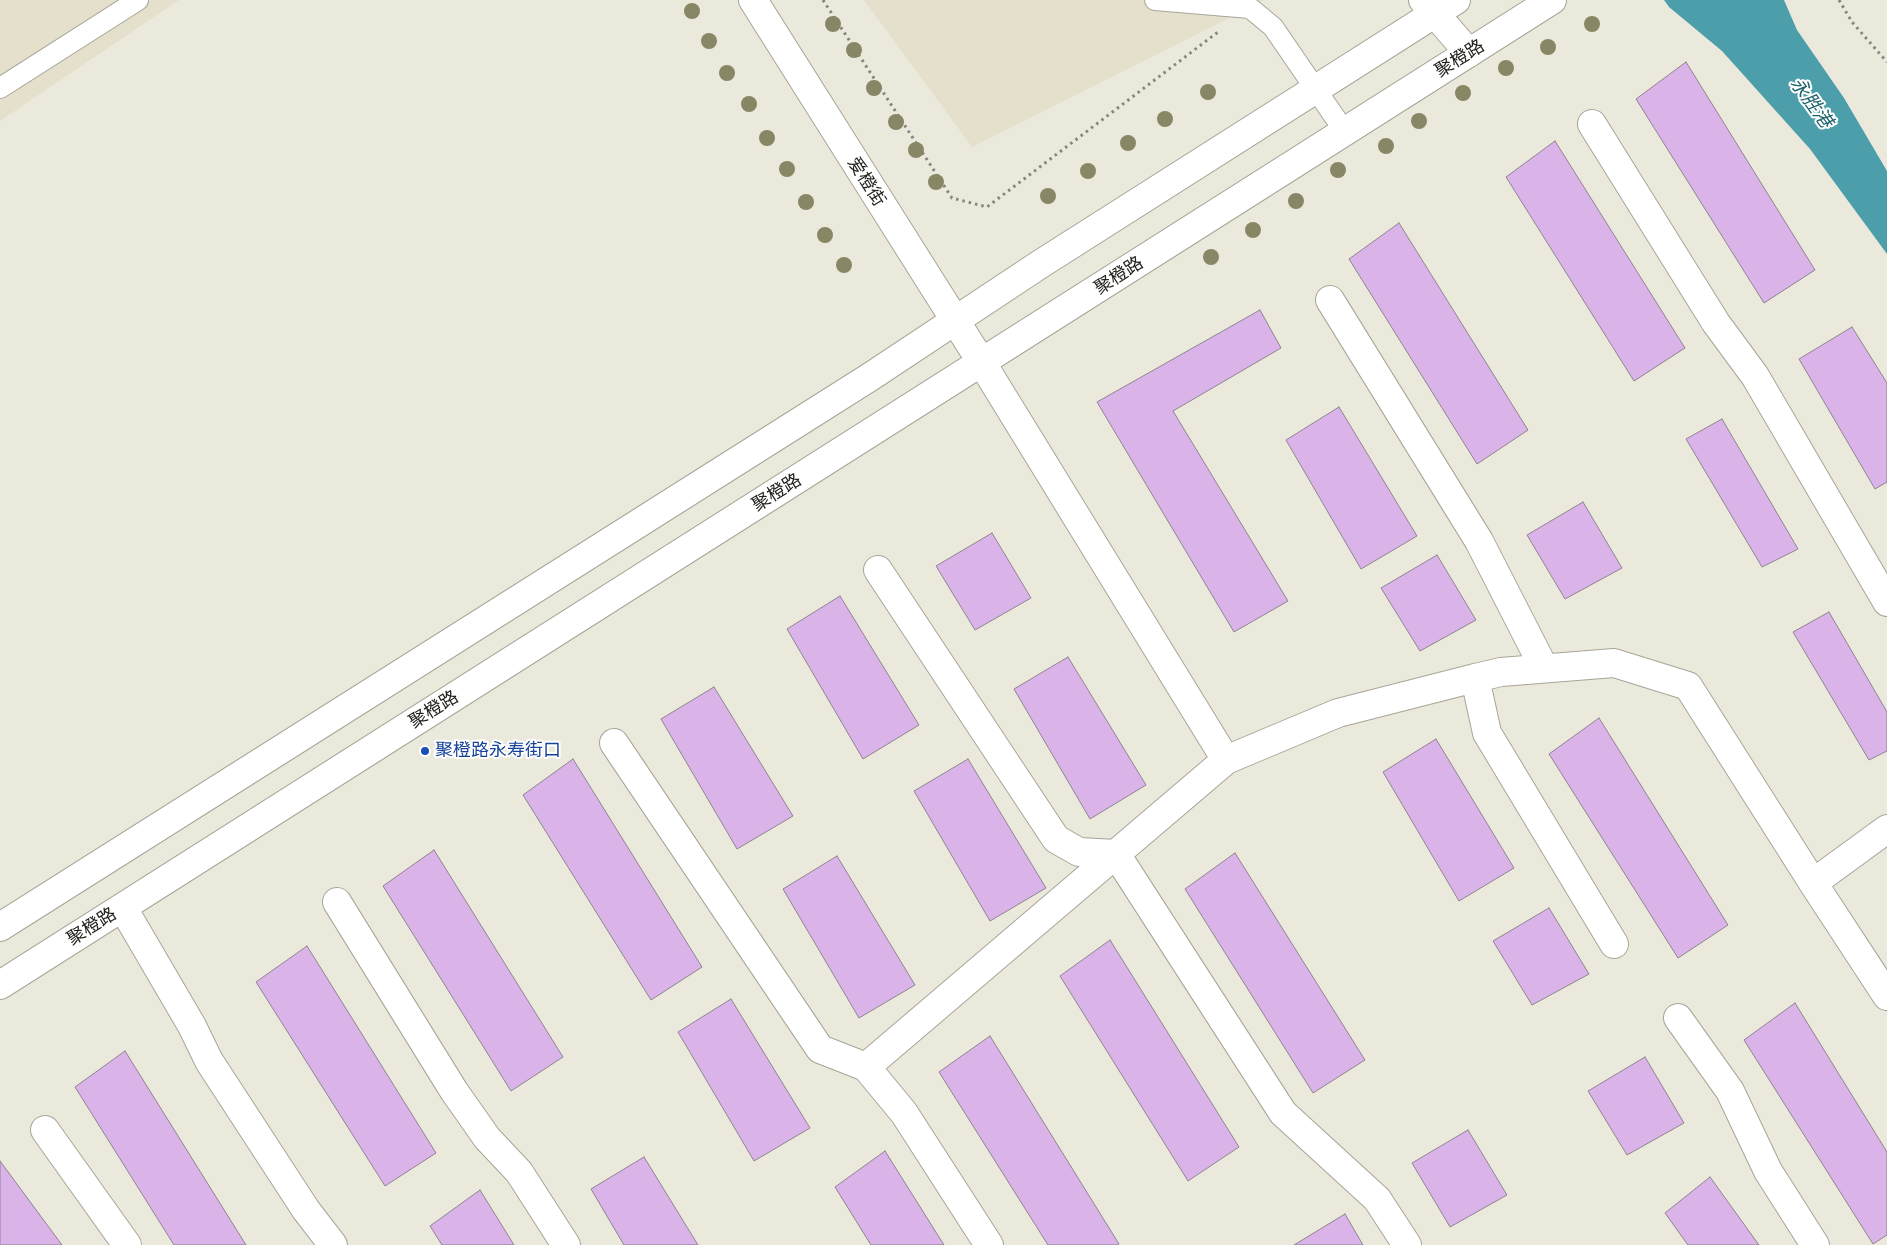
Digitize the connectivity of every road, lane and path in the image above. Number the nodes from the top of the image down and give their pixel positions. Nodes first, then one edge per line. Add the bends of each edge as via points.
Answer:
1 (138, 0) edge
2 (753, 0) edge
3 (823, 0) edge
4 (1155, 0) edge
5 (1552, 0) edge
6 (1839, 0) edge
7 (1438, 5) edge
8 (1250, 8) junction
9 (1469, 53) junction
10 (1887, 62) edge
11 (0, 88) edge
12 (1316, 89) junction
13 (1592, 124) dead end
14 (1346, 132) junction
15 (1330, 300) dead end
16 (955, 321) junction
17 (982, 363) junction
18 (878, 570) dead end
19 (1887, 602) edge
20 (1544, 668) junction
21 (1475, 678) junction
22 (614, 743) dead end
23 (1226, 760) junction
24 (1887, 829) edge
25 (1116, 854) junction
26 (1813, 883) junction
27 (337, 902) dead end
28 (123, 908) junction
29 (0, 927) edge
30 (1614, 944) dead end
31 (0, 985) edge
32 (1887, 996) edge
33 (1678, 1018) dead end
34 (866, 1068) junction
35 (45, 1130) dead end
36 (127, 1245) edge
37 (333, 1245) edge
38 (566, 1245) edge
39 (989, 1245) edge
40 (1407, 1245) edge
41 (1815, 1245) edge

1 - 11 lane
2 - 16 street, 爱橙街
3 - 8 path via 952,198 987,207
4 - 8 lane
5 - 9 street, 聚橙路
6 - 10 path via 1852,22
7 - 9 street
7 - 12 street
8 - 12 lane via 1274,27
9 - 14 street, 聚橙路
12 - 14 lane
12 - 16 street
13 - 19 street via 1716,323 1755,376
14 - 17 street, 聚橙路
15 - 20 street via 1480,541
16 - 17 street, 爱橙街
16 - 29 street
17 - 23 street, 爱橙街
17 - 28 street, 聚橙路
18 - 25 street via 1056,839 1079,852
20 - 21 street
20 - 26 street via 1614,663 1688,686
21 - 23 street via 1338,713
21 - 30 street via 1487,734
22 - 34 street via 820,1049
23 - 25 street
24 - 26 street
25 - 34 street
25 - 40 street via 1283,1113 1377,1199
26 - 32 street
27 - 38 street via 454,1091 487,1138 519,1172
28 - 31 street, 聚橙路
28 - 37 street via 209,1061 306,1210
33 - 41 street via 1730,1091 1768,1171
34 - 39 street via 904,1113
35 - 36 street

